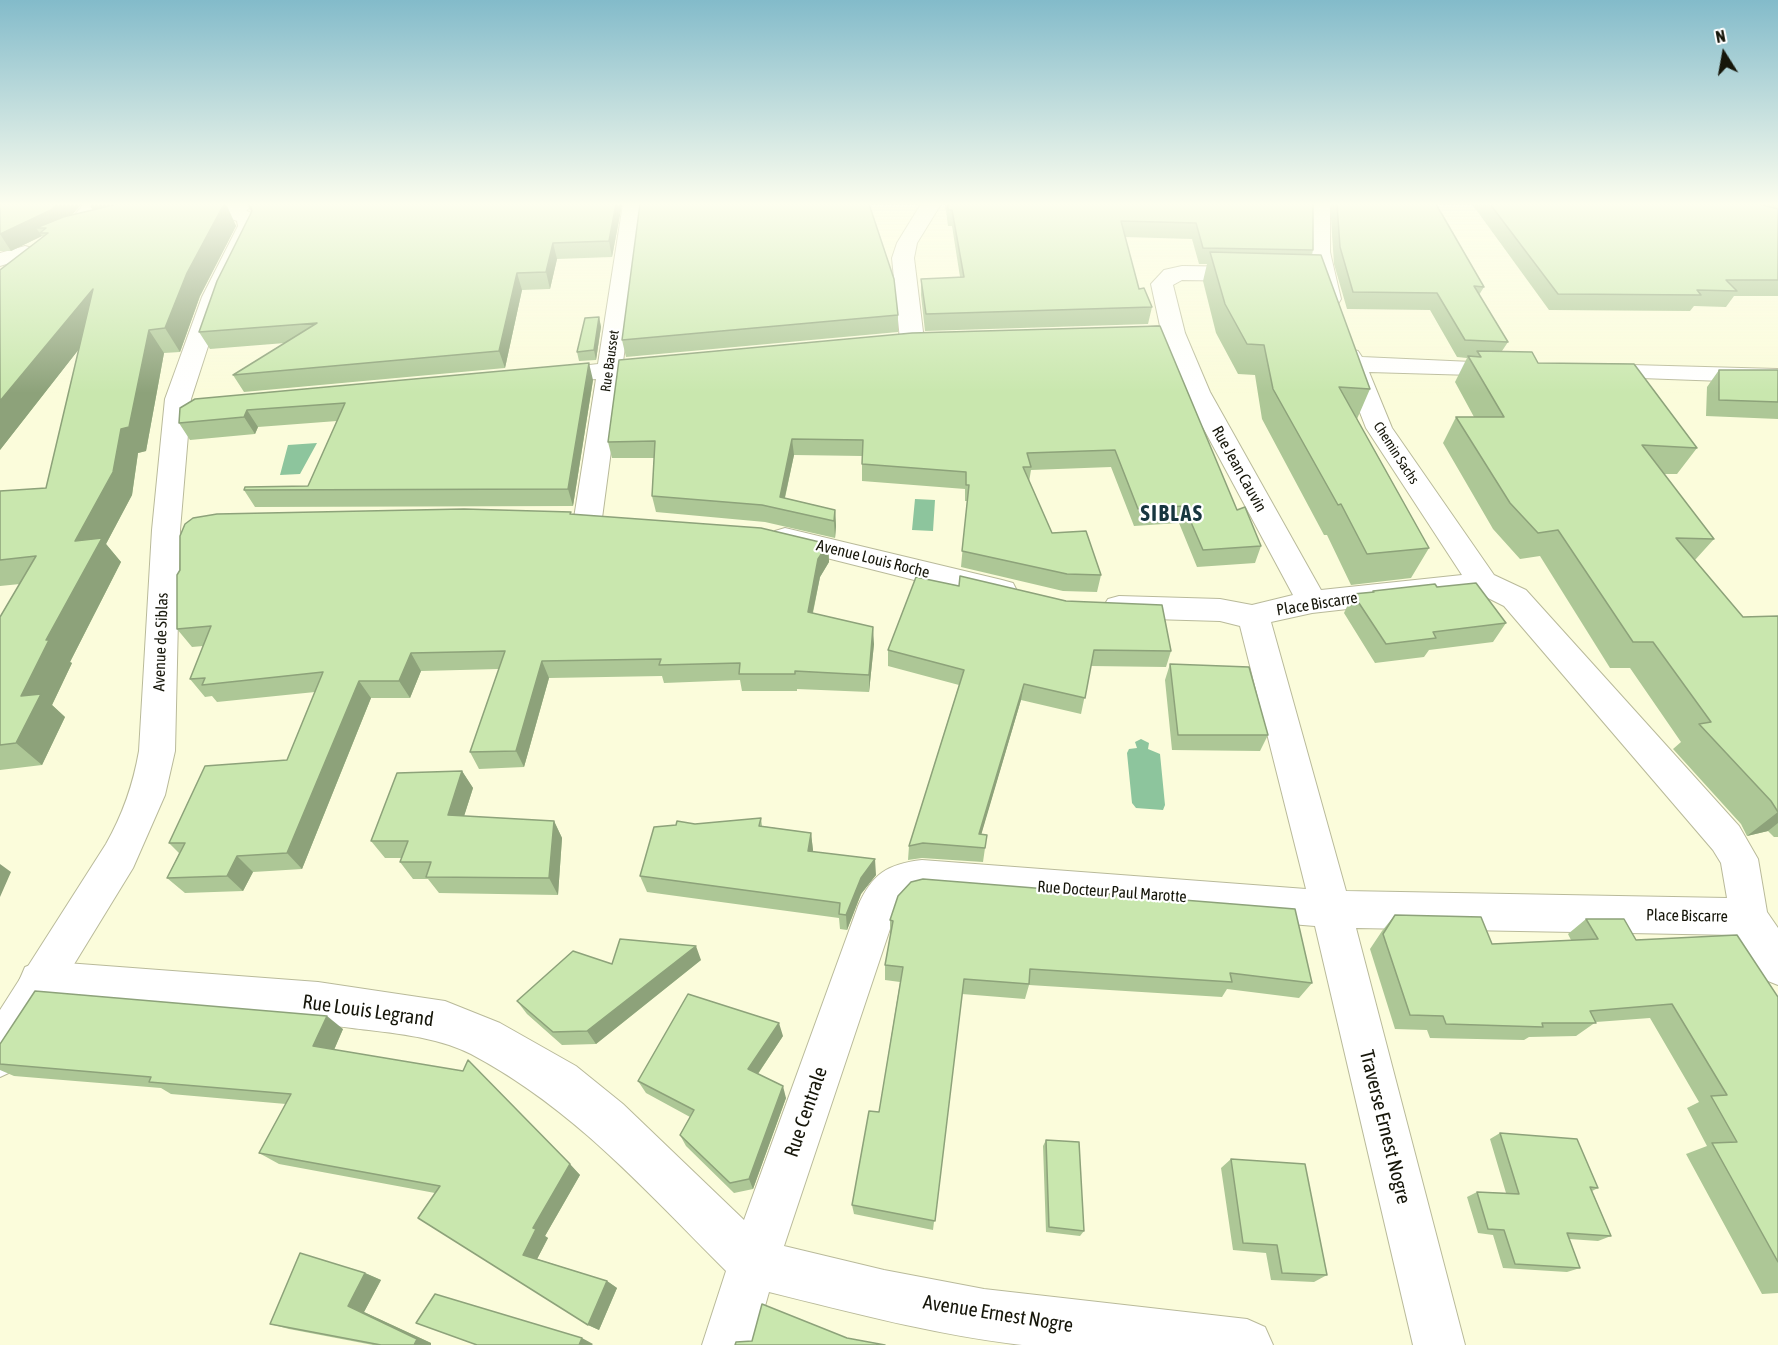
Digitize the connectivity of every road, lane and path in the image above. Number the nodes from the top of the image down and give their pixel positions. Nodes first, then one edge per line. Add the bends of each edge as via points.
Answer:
1 (229, 267) edge
2 (624, 267) edge
3 (904, 267) edge
4 (1311, 267) edge
5 (1266, 274) edge
6 (1173, 333) junction
7 (1090, 335) edge
8 (912, 341) edge
9 (690, 362) edge
10 (1353, 364) junction
11 (1530, 369) edge
12 (609, 370) junction
13 (1577, 371) edge
14 (1778, 376) edge
15 (526, 377) edge
16 (588, 519) edge
17 (764, 534) edge
18 (1483, 583) junction
19 (1032, 598) edge
20 (1312, 603) junction
21 (1097, 606) edge
22 (1254, 617) junction
23 (894, 883) joint
24 (1331, 909) junction
25 (1766, 939) edge
26 (40, 981) junction
27 (0, 1055) edge
28 (753, 1263) junction
29 (728, 1345) edge
30 (1247, 1345) edge
31 (1439, 1345) edge

1 - 26 street, Avenue de Siblas via 213,297 183,382 189,408 157,751 149,790 121,856
2 - 12 street, Rue Bausset
3 - 8 street
4 - 10 street, Chemin Sachs via 1310,276 1339,326
5 - 6 street, Rue Jean Cauvin via 1189,272 1167,278 1162,284
6 - 7 street
6 - 20 street, Rue Jean Cauvin via 1197,392
9 - 12 street
10 - 11 street
10 - 18 street, Chemin Sachs via 1379,428
12 - 15 street
12 - 16 street, Rue Bausset
13 - 14 street
17 - 19 street, Avenue Louis Roche
18 - 20 street, Place Biscarre
18 - 25 street, Place Biscarre via 1524,605 1726,838 1739,859 1746,893
20 - 22 street, Place Biscarre
21 - 22 street via 1220,610
22 - 24 street, Place Biscarre
23 - 24 street, Rue Docteur Paul Marotte via 922,877
23 - 28 street, Rue Centrale via 878,906
24 - 25 street, Place Biscarre
24 - 31 street, Traverse Ernest Nogre
26 - 27 street, Avenue de Siblas
26 - 28 street, Rue Louis Legrand via 318,1003 445,1022 485,1038 560,1082 607,1120
28 - 29 street, Rue Centrale
28 - 30 street, Avenue Ernest Nogre via 984,1315

